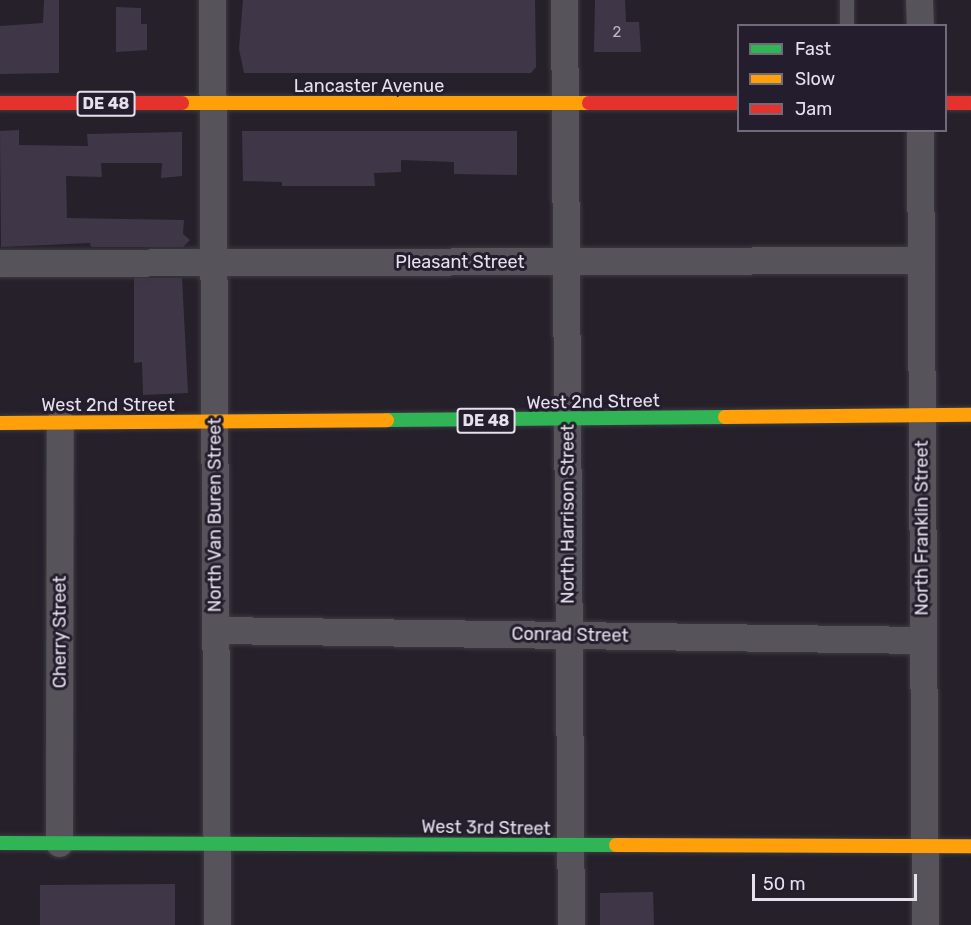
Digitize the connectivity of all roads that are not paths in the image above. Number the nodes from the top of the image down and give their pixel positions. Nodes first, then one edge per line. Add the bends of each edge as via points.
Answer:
1 (212, 0) edge
2 (564, 0) edge
3 (847, 0) edge
4 (920, 0) edge
5 (847, 24) edge
6 (920, 24) edge
7 (564, 103) junction
8 (737, 103) edge
9 (947, 103) edge
10 (971, 103) edge
11 (0, 104) edge
12 (212, 104) junction
13 (920, 132) edge
14 (921, 260) junction
15 (565, 261) junction
16 (0, 262) edge
17 (213, 262) junction
18 (922, 416) junction
19 (971, 416) edge
20 (567, 421) junction
21 (60, 422) junction
22 (0, 423) edge
23 (215, 423) junction
24 (216, 630) junction
25 (568, 635) junction
26 (923, 640) junction
27 (216, 841) junction
28 (0, 843) edge
29 (59, 843) junction
30 (924, 846) junction
31 (971, 846) edge
32 (570, 848) junction
33 (217, 925) edge
34 (571, 925) edge
35 (925, 925) edge

1 - 12 street, North Van Buren Street
2 - 7 street, North Harrison Street
3 - 5 lane
4 - 6 street
7 - 8 main road, Lancaster Avenue / DE 48
7 - 12 main road, Lancaster Avenue / DE 48
7 - 15 street, North Harrison Street
9 - 10 main road
11 - 12 main road, Lancaster Avenue / DE 48
12 - 17 street, North Van Buren Street
13 - 14 street, North Franklin Street
14 - 15 street, Pleasant Street
14 - 18 street, North Franklin Street
15 - 17 street, Pleasant Street
15 - 20 street, North Harrison Street
16 - 17 street, Pleasant Street
17 - 23 street, North Van Buren Street
18 - 19 main road, West 2nd Street / DE 48
18 - 20 main road, West 2nd Street / DE 48
18 - 26 street, North Franklin Street
20 - 23 main road, West 2nd Street / DE 48
20 - 25 street, North Harrison Street
21 - 22 main road, West 2nd Street / DE 48
21 - 23 main road, West 2nd Street / DE 48
21 - 29 street, Cherry Street
23 - 24 street, North Van Buren Street
24 - 25 street, Conrad Street
24 - 27 street, North Van Buren Street
25 - 26 street, Conrad Street
25 - 32 street, North Harrison Street
26 - 30 street, North Franklin Street
27 - 29 main road, West 3rd Street
27 - 32 main road, West 3rd Street
27 - 33 street, North Van Buren Street
28 - 29 main road, West 3rd Street
30 - 31 main road, West 3rd Street
30 - 32 main road, West 3rd Street
30 - 35 street, North Franklin Street
32 - 34 street, North Harrison Street

